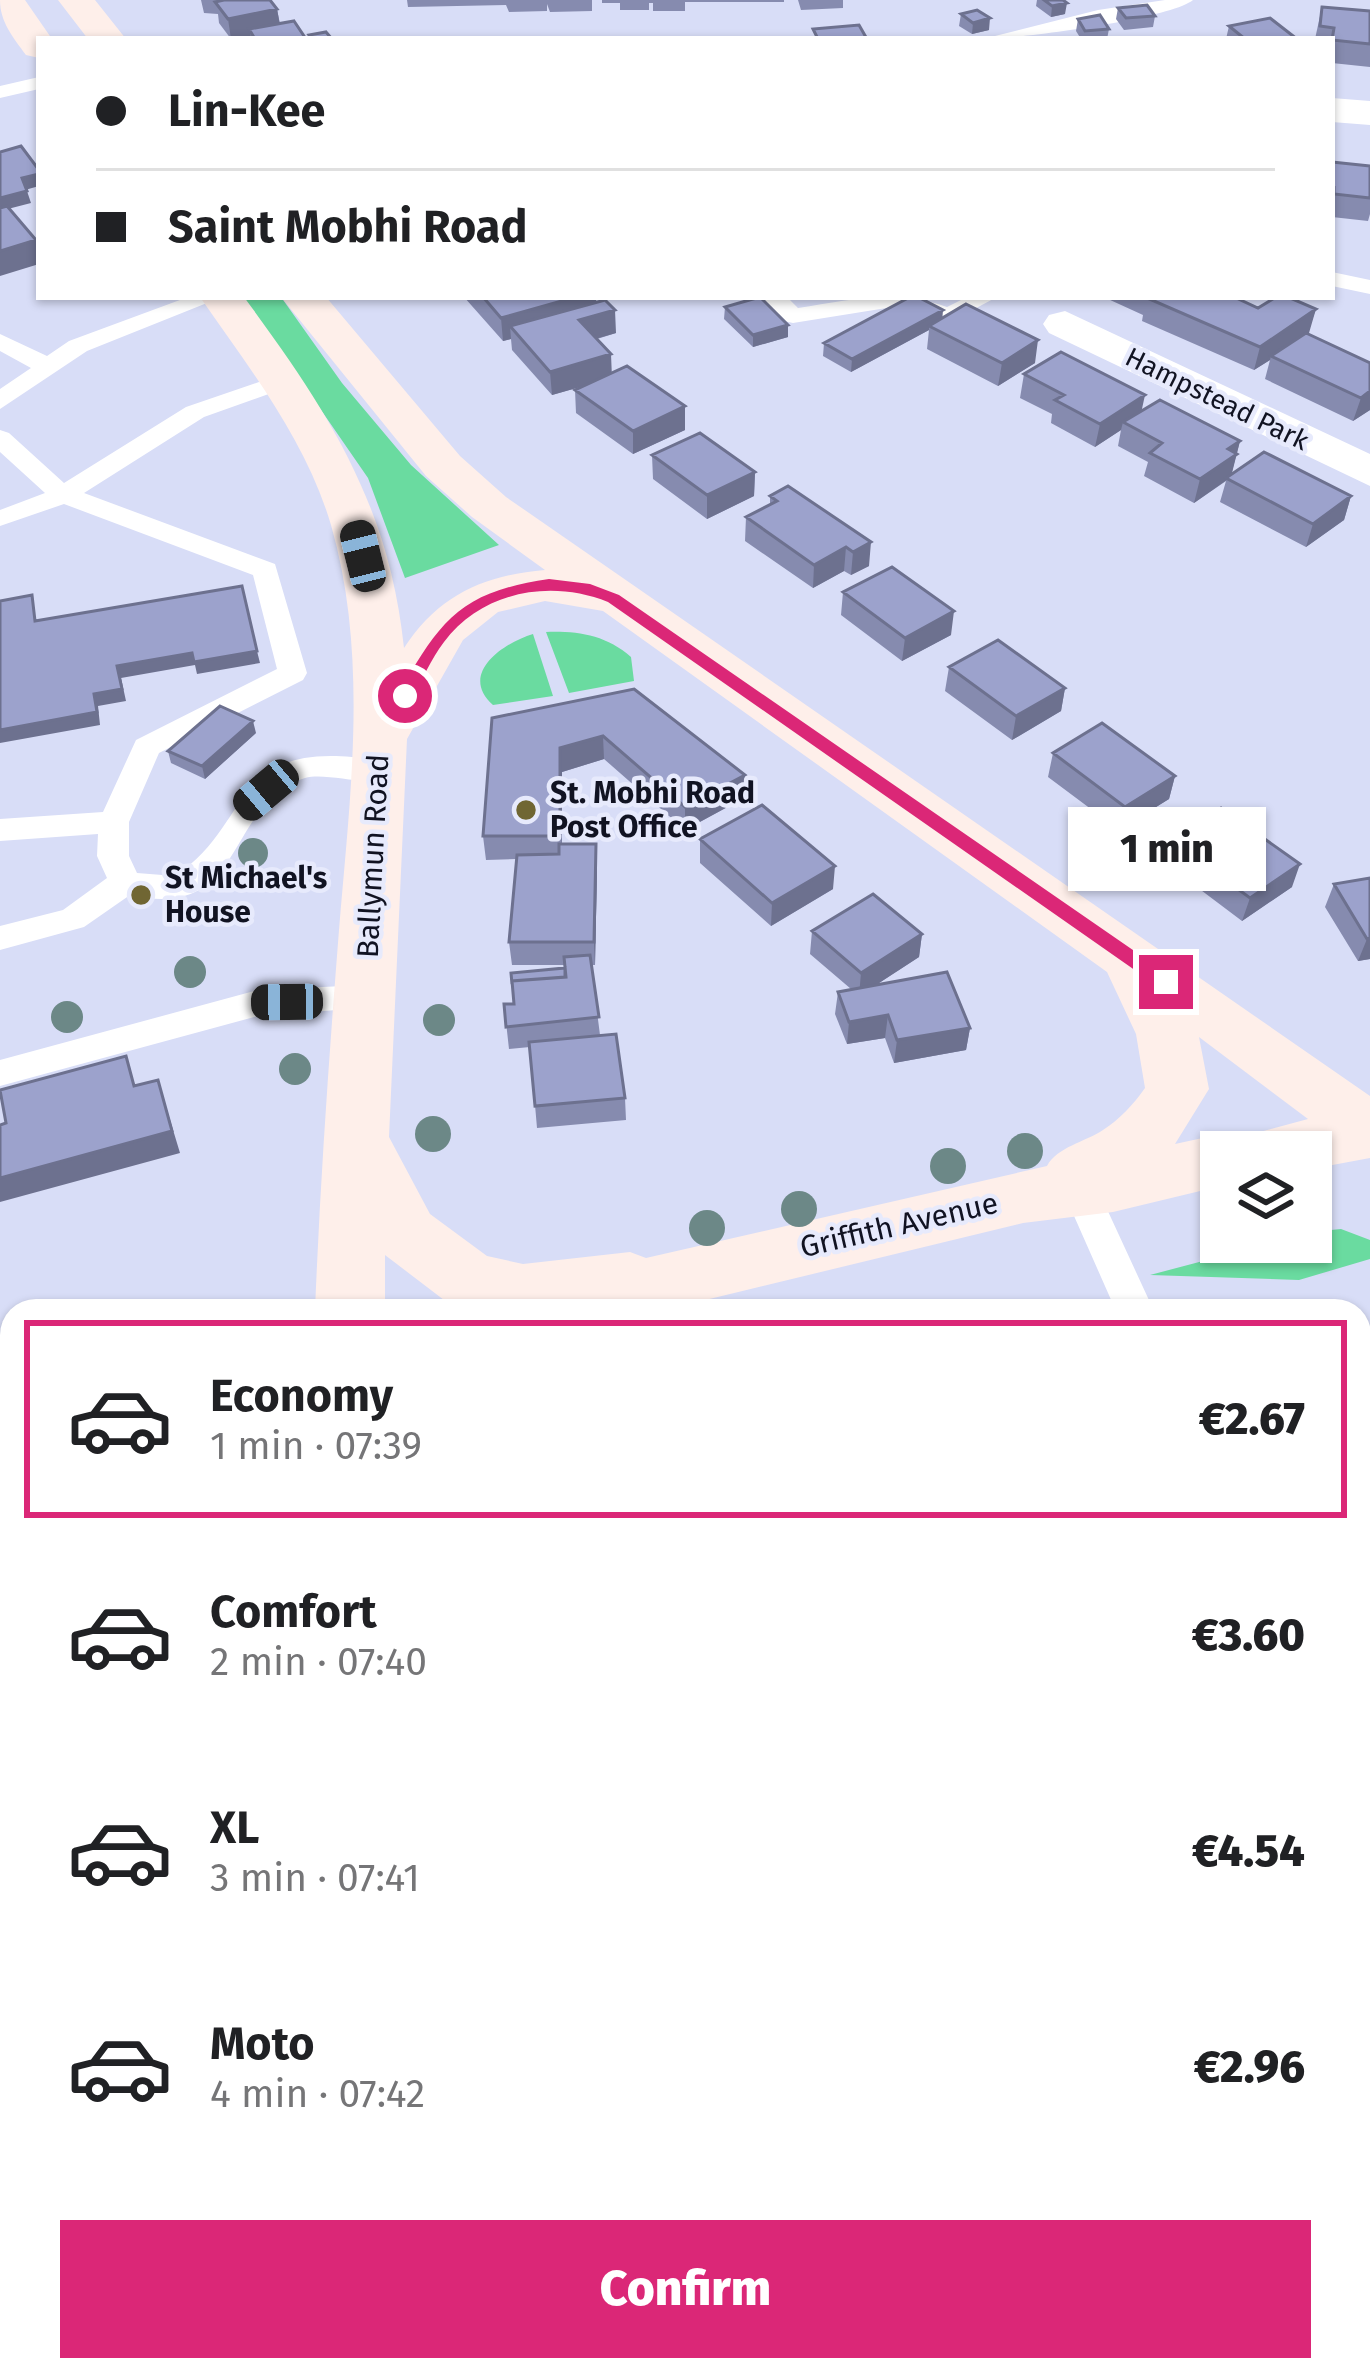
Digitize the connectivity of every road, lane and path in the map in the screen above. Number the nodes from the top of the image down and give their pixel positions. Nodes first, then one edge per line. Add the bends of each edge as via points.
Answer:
1 (76, 0) edge
2 (1183, 0) edge
3 (8, 1) edge
4 (105, 36) edge
5 (1007, 36) edge
6 (36, 43) edge
7 (36, 84) edge
8 (0, 92) edge
9 (1335, 110) edge
10 (1370, 113) edge
11 (1335, 140) edge
12 (1370, 143) edge
13 (1335, 280) edge
14 (1370, 287) edge
15 (201, 300) edge
16 (224, 300) edge
17 (305, 300) edge
18 (776, 300) edge
19 (895, 300) edge
20 (904, 300) edge
21 (979, 300) edge
22 (1065, 324) dead end
23 (0, 340) edge
24 (46, 366) junction
25 (282, 381) junction
26 (0, 401) edge
27 (0, 438) edge
28 (1370, 472) edge
29 (61, 494) junction
30 (0, 518) edge
31 (613, 598) junction
32 (379, 756) junction
33 (114, 821) junction
34 (0, 830) edge
35 (124, 882) junction
36 (0, 938) edge
37 (1130, 957) junction
38 (365, 998) junction
39 (0, 1073) edge
40 (1369, 1131) edge
41 (356, 1138) junction
42 (1332, 1139) edge
43 (1200, 1164) edge
44 (1052, 1194) junction
45 (686, 1288) edge
46 (350, 1299) edge
47 (636, 1299) edge
48 (1126, 1299) edge

1 - 4 main road
2 - 5 lane via 1161,17 1098,16
3 - 6 main road
7 - 8 lane
9 - 10 street
11 - 12 street
13 - 14 lane
15 - 24 lane
16 - 25 main road, Ballymun Road
17 - 31 main road via 443,466
18 - 19 lane via 793,316
20 - 21 lane via 948,316
22 - 28 street, Hampstead Park
23 - 24 lane
24 - 26 lane
25 - 29 lane via 195,411
25 - 32 main road, Ballymun Road via 324,449 354,522 374,601
27 - 29 lane
29 - 30 lane
29 - 33 lane via 265,570 293,673 148,747
31 - 32 main road via 549,584 462,612 436,641
31 - 37 main road
32 - 35 lane via 285,774 247,807 216,865 191,882 151,892
32 - 38 main road, Ballymun Road
33 - 34 lane
33 - 35 lane via 113,856
35 - 36 lane via 73,920
37 - 40 main road
37 - 44 main road via 1175,1061 1177,1089 1148,1132
38 - 39 lane via 259,1003
38 - 41 main road, Ballymun Road
40 - 42 main road
41 - 45 main road via 406,1233 468,1280 523,1294
41 - 46 main road, Ballymun Road
43 - 44 main road, Griffith Avenue
44 - 45 main road, Griffith Avenue
44 - 48 lane
45 - 47 main road, Griffith Avenue

